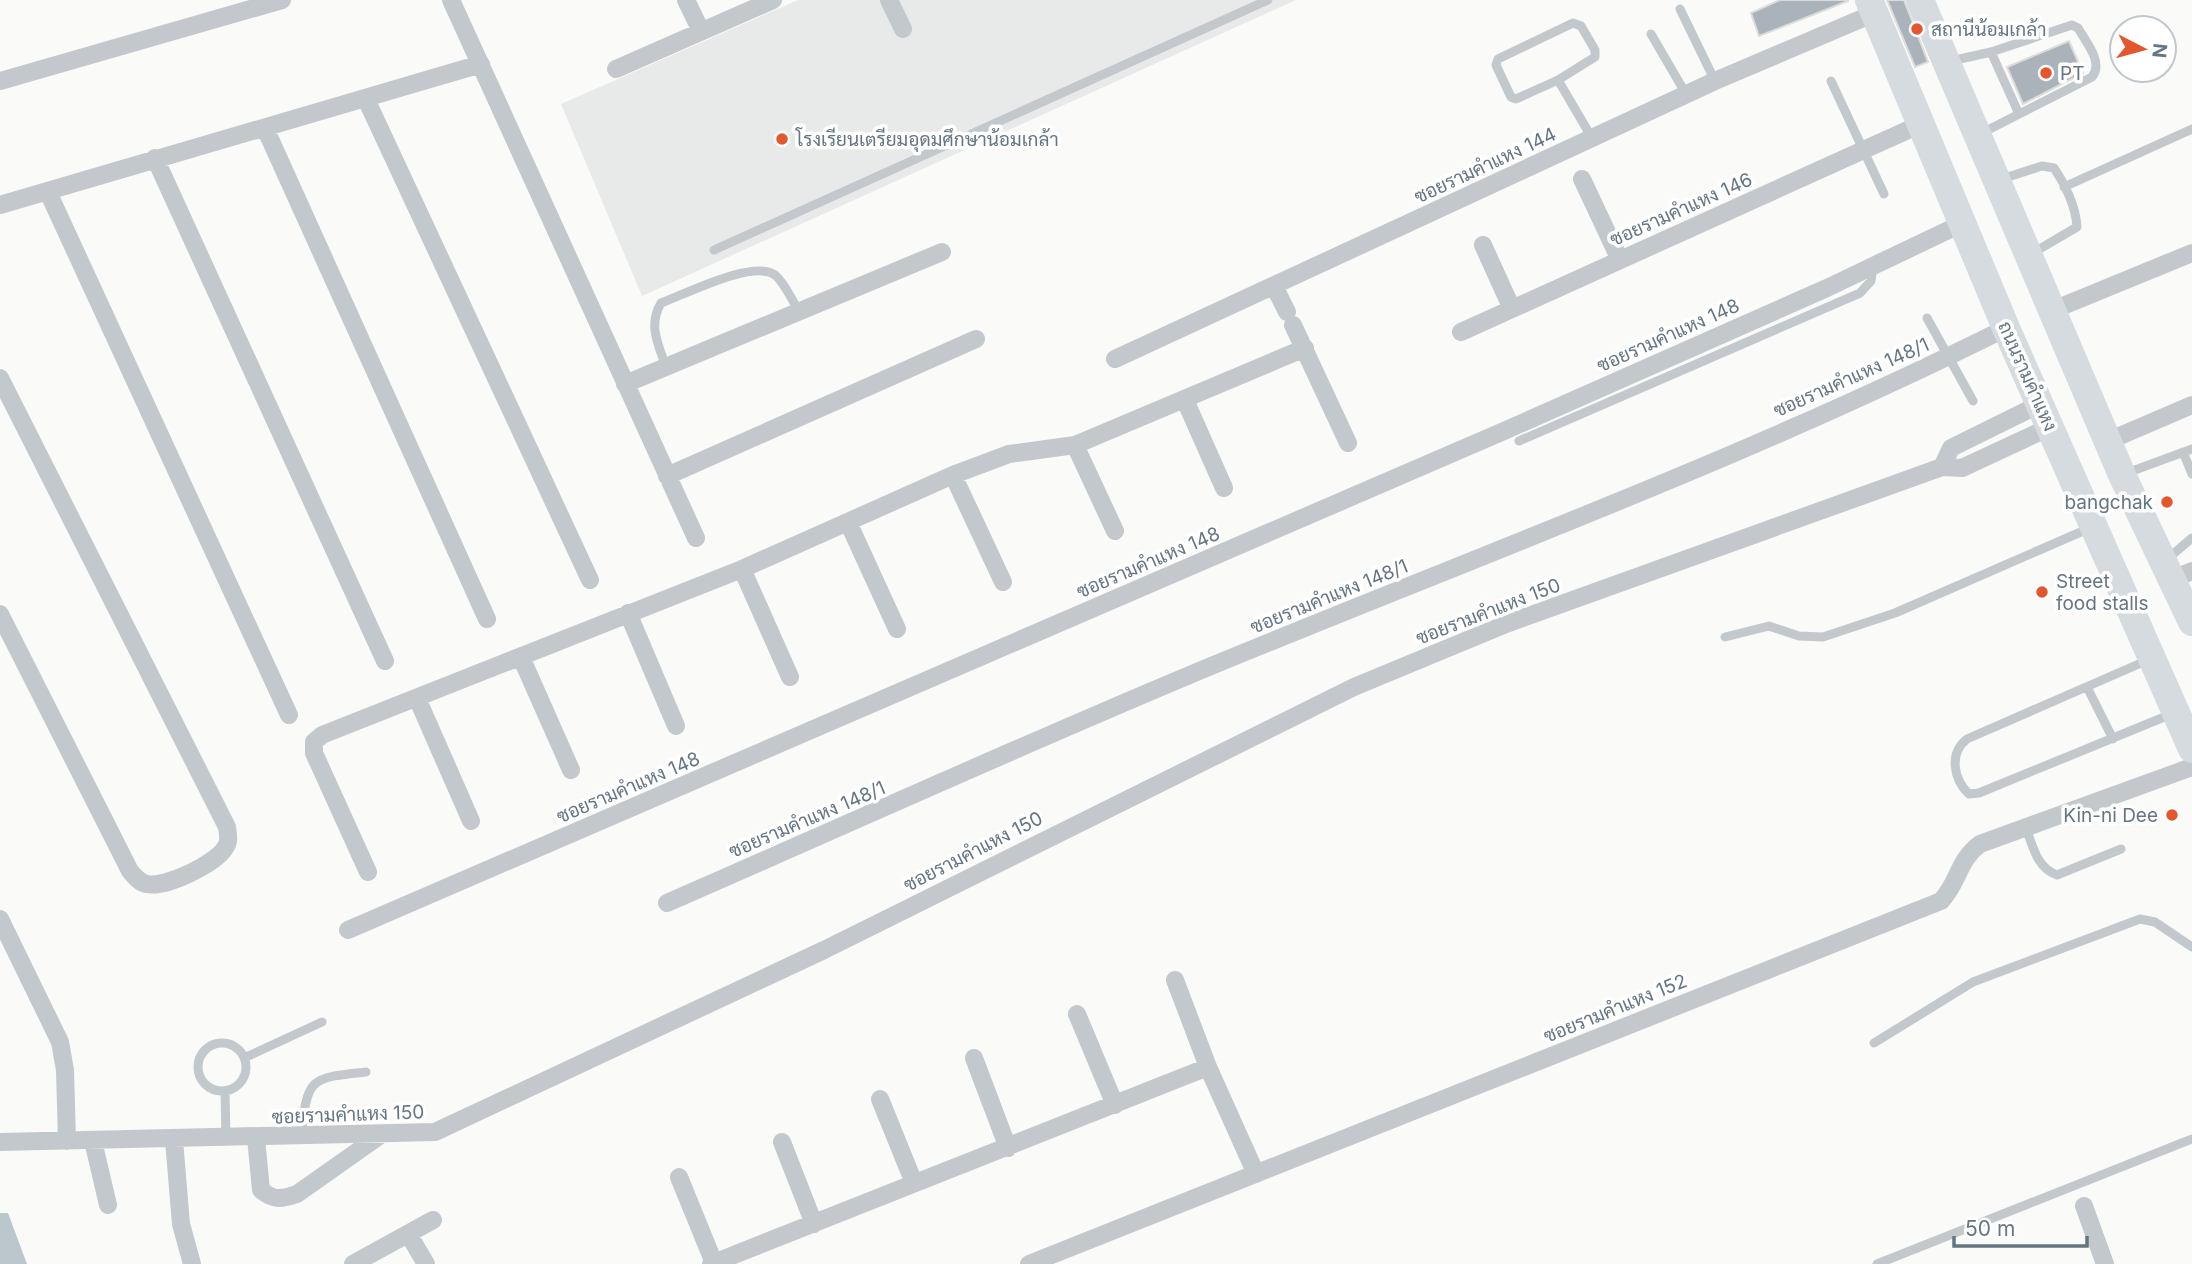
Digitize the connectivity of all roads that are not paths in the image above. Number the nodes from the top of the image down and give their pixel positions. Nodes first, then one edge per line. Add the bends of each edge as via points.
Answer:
1 (282, 0) edge
2 (451, 0) edge
3 (686, 0) edge
4 (773, 0) edge
5 (889, 0) edge
6 (1268, 0) edge
7 (1920, 0) edge
8 (1872, 7) edge
9 (1680, 9) dead end
10 (903, 29) dead end
11 (701, 31) junction
12 (1651, 34) dead end
13 (1991, 52) junction
14 (1946, 62) junction
15 (481, 65) junction
16 (616, 69) dead end
17 (1558, 80) junction
18 (0, 81) edge
19 (1715, 81) junction
20 (1831, 81) dead end
21 (1686, 94) junction
22 (366, 99) junction
23 (2018, 114) junction
24 (1919, 125) junction
25 (265, 128) junction
26 (2192, 129) edge
27 (1977, 136) junction
28 (1592, 138) junction
29 (1864, 149) junction
30 (155, 158) junction
31 (1582, 179) dead end
32 (1997, 181) junction
33 (2064, 187) junction
34 (48, 192) junction
35 (1884, 194) dead end
36 (0, 205) edge
37 (1961, 224) junction
38 (1483, 245) dead end
39 (714, 250) dead end
40 (942, 251) dead end
41 (2192, 253) edge
42 (2029, 255) junction
43 (1620, 260) junction
44 (1874, 265) junction
45 (1274, 286) junction
46 (1512, 309) junction
47 (2053, 310) junction
48 (799, 311) junction
49 (1927, 318) dead end
50 (2006, 328) junction
51 (1461, 332) dead end
52 (976, 339) dead end
53 (1304, 348) junction
54 (1949, 356) junction
55 (1115, 359) dead end
56 (666, 367) junction
57 (0, 378) edge
58 (625, 384) junction
59 (1185, 400) junction
60 (1973, 401) dead end
61 (2192, 405) edge
62 (2045, 415) junction
63 (1518, 441) dead end
64 (2108, 441) junction
65 (1348, 443) dead end
66 (1075, 445) junction
67 (2188, 450) edge
68 (2192, 474) edge
69 (953, 475) junction
70 (2122, 475) junction
71 (667, 476) junction
72 (1224, 488) dead end
73 (848, 523) junction
74 (2093, 527) junction
75 (1115, 531) dead end
76 (695, 538) dead end
77 (2192, 538) edge
78 (742, 569) junction
79 (2177, 570) edge
80 (590, 580) dead end
81 (1003, 582) dead end
82 (628, 613) junction
83 (0, 614) edge
84 (487, 619) dead end
85 (2191, 619) edge
86 (897, 629) dead end
87 (1725, 637) dead end
88 (521, 657) junction
89 (2153, 659) junction
90 (385, 662) dead end
91 (790, 677) dead end
92 (2087, 687) junction
93 (417, 698) junction
94 (2176, 713) junction
95 (289, 715) dead end
96 (676, 726) dead end
97 (2113, 739) junction
98 (2192, 749) edge
99 (2192, 767) edge
100 (571, 770) dead end
101 (471, 821) dead end
102 (2026, 828) junction
103 (2120, 849) dead end
104 (368, 872) dead end
105 (667, 903) dead end
106 (0, 919) edge
107 (348, 930) dead end
108 (2192, 947) edge
109 (1175, 980) dead end
110 (1077, 1014) dead end
111 (322, 1022) dead end
112 (1874, 1043) dead end
113 (244, 1058) junction
114 (974, 1058) dead end
115 (1208, 1067) junction
116 (366, 1072) dead end
117 (225, 1091) junction
118 (880, 1099) dead end
119 (1115, 1105) junction
120 (382, 1134) junction
121 (301, 1136) junction
122 (256, 1138) junction
123 (226, 1139) junction
124 (2192, 1139) edge
125 (174, 1140) junction
126 (67, 1141) junction
127 (93, 1141) junction
128 (0, 1142) edge
129 (782, 1142) dead end
130 (1008, 1148) junction
131 (1256, 1174) junction
132 (679, 1177) dead end
133 (914, 1183) junction
134 (108, 1205) dead end
135 (2084, 1206) dead end
136 (433, 1220) dead end
137 (814, 1224) junction
138 (409, 1235) junction
139 (192, 1264) edge
140 (353, 1264) edge
141 (426, 1264) edge
142 (712, 1264) edge
143 (1029, 1264) edge
144 (1877, 1264) edge
145 (2105, 1264) edge

1 - 18 street
2 - 15 street
3 - 11 street
4 - 11 street
5 - 10 street
6 - 39 lane
7 - 14 main road
8 - 19 street, ซอยรามคำแหง 144
8 - 24 main road, ถนนรามคำแหง
9 - 19 lane
11 - 16 street
12 - 21 lane
13 - 14 lane
13 - 23 lane
13 - 23 lane via 2072,25 2098,64 2092,77
14 - 27 main road
15 - 22 street
15 - 58 street
17 - 17 lane via 1517,99 1507,92 1496,65 1506,55 1578,24 1595,57
17 - 28 lane
19 - 21 street, ซอยรามคำแหง 144
20 - 29 lane
21 - 28 street, ซอยรามคำแหง 144
22 - 25 street
22 - 80 street
23 - 27 lane
24 - 29 street, ซอยรามคำแหง 146
24 - 37 main road, ถนนรามคำแหง
25 - 30 street
25 - 84 street
26 - 33 lane
27 - 32 main road
28 - 45 street, ซอยรามคำแหง 144
29 - 35 lane
29 - 43 street, ซอยรามคำแหง 146
30 - 34 street
30 - 90 street
31 - 43 street
32 - 33 lane via 2042,166 2054,168
32 - 42 main road
33 - 42 lane via 2077,227
34 - 36 street
34 - 95 street
37 - 44 street, ซอยรามคำแหง 148
37 - 50 main road, ถนนรามคำแหง
38 - 46 street
40 - 48 street
41 - 47 street
42 - 47 main road
43 - 46 street, ซอยรามคำแหง 146
44 - 63 lane via 1871,281 1860,293
44 - 107 street, ซอยรามคำแหง 148 via 1504,432
45 - 53 street
45 - 55 street, ซอยรามคำแหง 144
46 - 51 street, ซอยรามคำแหง 146
47 - 64 main road
48 - 56 street
48 - 56 lane via 776,276 761,269 662,303 654,330
49 - 54 lane
50 - 54 street, ซอยรามคำแหง 148/1
50 - 62 main road, ถนนรามคำแหง
52 - 71 street
53 - 59 street
53 - 65 street
54 - 60 lane
54 - 105 street, ซอยรามคำแหง 148/1 via 1628,498 1202,670
56 - 58 street
57 - 83 street via 227,827 225,849 208,864 178,878 149,885 130,872
58 - 71 street
59 - 66 street
59 - 72 street
61 - 64 street
62 - 74 main road, ถนนรามคำแหง
62 - 120 street, ซอยรามคำแหง 150 via 1962,468 1942,467 1506,624 1354,687 824,950 435,1132
64 - 70 main road
66 - 69 street via 1009,454
66 - 75 street
67 - 68 lane
67 - 70 lane
69 - 73 street
69 - 81 street
70 - 79 main road
71 - 76 street
73 - 78 street
73 - 86 street
74 - 87 lane via 1895,613 1823,637 1799,636 1769,626
74 - 89 main road, ถนนรามคำแหง
77 - 79 lane
78 - 82 street
78 - 91 street
79 - 85 main road
82 - 88 street
82 - 96 street
88 - 93 street
88 - 100 street
89 - 92 lane
89 - 94 main road, ถนนรามคำแหง
92 - 97 lane
92 - 97 lane via 1957,747 1953,757 1963,788 1969,794 1979,793
93 - 101 street
93 - 104 street via 321,735 314,742 314,753
94 - 97 lane
94 - 98 main road, ถนนรามคำแหง
99 - 102 street, ซอยรามคำแหง 152
102 - 103 lane via 2038,860 2047,872 2057,875
102 - 131 street, ซอยรามคำแหง 152 via 1966,853 1953,886 1941,901
106 - 126 street via 60,1042
108 - 112 lane via 2155,922 2140,919 1973,982
109 - 115 street
110 - 119 street
111 - 113 lane
113 - 117 lane via 243,1079
113 - 117 lane via 228,1044 213,1045 202,1055 201,1077 210,1088
114 - 130 street
115 - 119 street
115 - 131 street
116 - 121 lane via 319,1079 305,1099
117 - 123 lane
118 - 133 street
119 - 130 street
120 - 121 street, ซอยรามคำแหง 150
120 - 122 street via 297,1194 281,1199 261,1190
121 - 122 street, ซอยรามคำแหง 150
122 - 123 street, ซอยรามคำแหง 150
123 - 125 street, ซอยรามคำแหง 150
124 - 144 lane
125 - 127 street, ซอยรามคำแหง 150
125 - 139 street via 181,1224
126 - 127 street, ซอยรามคำแหง 150
126 - 128 street, ซอยรามคำแหง 150
127 - 134 street
129 - 137 street
130 - 133 street
131 - 143 street, ซอยรามคำแหง 152
132 - 142 street
133 - 137 street
135 - 145 street
136 - 138 street
137 - 142 street
138 - 140 street
138 - 141 street

